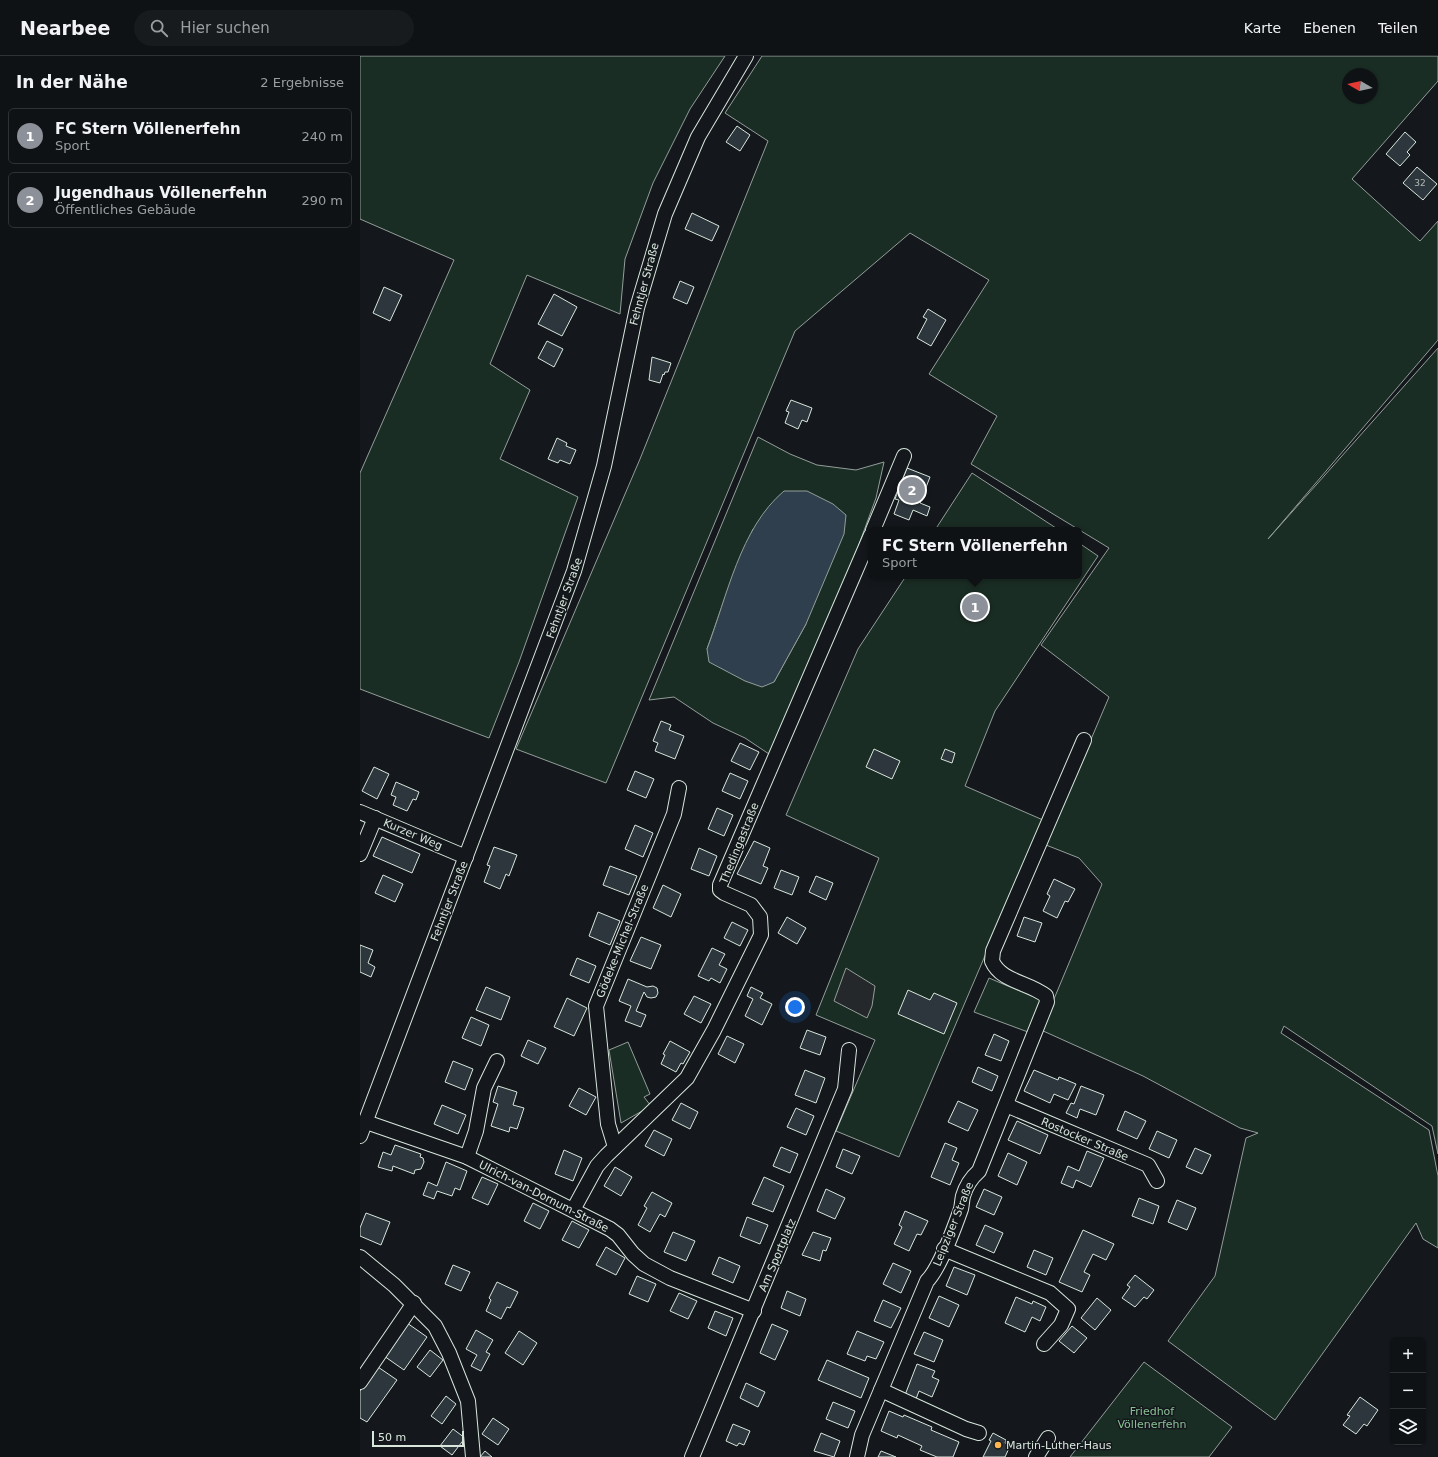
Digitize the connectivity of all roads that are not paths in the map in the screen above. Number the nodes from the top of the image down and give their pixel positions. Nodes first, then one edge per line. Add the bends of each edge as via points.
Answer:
1 (746, 56) edge
2 (904, 456) dead end
3 (874, 527) edge
4 (868, 541) edge
5 (1084, 740) dead end
6 (679, 788) dead end
7 (360, 812) edge
8 (375, 818) junction
9 (360, 854) edge
10 (466, 857) junction
11 (849, 1050) dead end
12 (496, 1061) dead end
13 (1006, 1105) junction
14 (366, 1122) junction
15 (360, 1136) edge
16 (615, 1147) junction
17 (468, 1156) junction
18 (1157, 1181) dead end
19 (573, 1210) junction
20 (944, 1249) junction
21 (360, 1257) edge
22 (414, 1303) junction
23 (754, 1311) junction
24 (1044, 1344) dead end
25 (360, 1382) edge
26 (882, 1390) junction
27 (978, 1433) dead end
28 (1048, 1438) dead end
29 (472, 1457) edge
30 (692, 1457) edge
31 (857, 1457) edge
32 (1036, 1457) edge

1 - 10 street, Fehntjer Straße via 698,137 665,214 637,308 604,466 582,547
2 - 3 street
4 - 16 street, Thedingastraße via 720,886 724,893 751,905 760,917 760,935 714,1030 687,1078
5 - 13 street, Leipziger Straße via 993,951 992,961 999,972 1038,990 1046,996 1047,1002
6 - 16 street, Gödeke-Michel-Straße via 674,814 596,1006 608,1124
7 - 8 street, Kurzer Weg
8 - 9 street
8 - 10 street, Kurzer Weg
10 - 14 street, Fehntjer Straße
11 - 23 street, Am Sportplatz via 845,1089
12 - 17 street via 484,1088 473,1145
13 - 18 street, Rostocker Straße via 1148,1165
13 - 20 street, Leipziger Straße via 979,1171 970,1179 963,1196 962,1207
14 - 15 street, Fehntjer Straße
14 - 17 street, Ulrich-van-Dornum-Straße
16 - 19 street, Thedingastraße via 597,1166
17 - 19 street, Ulrich-van-Dornum-Straße
19 - 23 street, Ulrich-van-Dornum-Straße via 618,1235 644,1264 670,1278
20 - 24 street via 1050,1293 1068,1309 1061,1325
20 - 26 street, Leipziger Straße via 932,1276 927,1280
21 - 22 street
22 - 25 street
22 - 29 street via 435,1326 462,1384 468,1401
23 - 30 street, Am Sportplatz
26 - 27 street
26 - 31 street, Leipziger Straße via 862,1435
28 - 32 street

